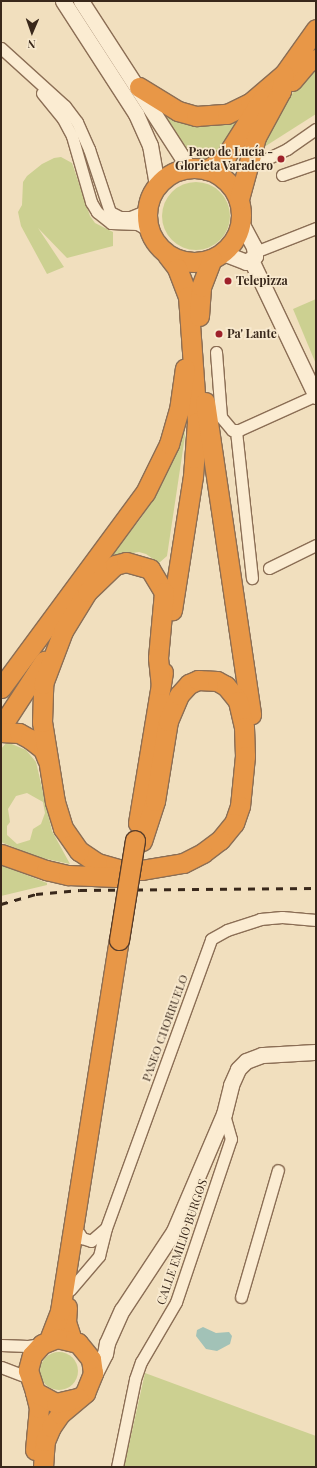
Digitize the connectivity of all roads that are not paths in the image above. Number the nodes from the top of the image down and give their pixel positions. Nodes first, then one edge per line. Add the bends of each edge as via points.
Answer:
1 (63, 1) edge
2 (81, 1) edge
3 (316, 29) edge
4 (1, 48) edge
5 (316, 59) edge
6 (27, 73) junction
7 (278, 83) junction
8 (139, 87) junction
9 (316, 129) edge
10 (316, 162) edge
11 (198, 169) junction
12 (246, 169) junction
13 (282, 175) dead end
14 (157, 185) junction
15 (239, 199) junction
16 (146, 210) junction
17 (241, 223) junction
18 (316, 228) edge
19 (148, 230) junction
20 (168, 255) junction
21 (217, 256) junction
22 (253, 256) junction
23 (190, 317) junction
24 (216, 352) dead end
25 (316, 396) edge
26 (205, 402) junction
27 (236, 431) junction
28 (316, 545) edge
29 (269, 568) dead end
30 (252, 578) dead end
31 (63, 631) junction
32 (161, 685) junction
33 (1, 688) edge
34 (1, 727) edge
35 (1, 732) edge
36 (48, 764) junction
37 (138, 840) junction
38 (1, 854) edge
39 (316, 920) edge
40 (123, 940) junction
41 (316, 1052) edge
42 (224, 1114) junction
43 (278, 1170) dead end
44 (106, 1228) junction
45 (79, 1233) junction
46 (70, 1290) junction
47 (241, 1297) dead end
48 (46, 1342) junction
49 (107, 1343) junction
50 (78, 1344) junction
51 (1, 1345) edge
52 (1, 1367) edge
53 (92, 1379) junction
54 (32, 1385) junction
55 (78, 1398) junction
56 (36, 1467) edge
57 (43, 1467) edge
58 (117, 1467) edge

1 - 14 street via 136,114 150,145
2 - 8 street
3 - 7 highway
4 - 6 street
5 - 7 highway via 308,62 288,87
6 - 16 street via 65,106 77,122 110,212 120,217 130,217
6 - 19 street via 63,119 72,136 91,202 97,212 111,223 137,224
7 - 8 highway via 240,109 212,116 178,111
7 - 11 highway via 226,156
7 - 12 highway
8 - 11 street
9 - 12 street via 287,149
10 - 13 street
11 - 14 highway via 171,174
11 - 15 highway via 226,181
12 - 15 highway
14 - 16 highway
15 - 17 highway
16 - 19 highway
17 - 21 highway via 235,240
17 - 22 street
18 - 22 street
19 - 20 highway via 156,244
20 - 21 highway via 185,262
20 - 23 highway via 183,280
21 - 22 street via 240,261
21 - 26 highway via 204,276 199,298
22 - 25 street
23 - 32 highway via 197,422 194,476
23 - 33 highway via 179,410 169,444 159,466 145,493
24 - 27 street via 222,417 227,427
25 - 27 street
26 - 37 highway via 198,481
26 - 38 highway via 252,727 252,786 245,820 236,836 209,860 194,868 159,876 134,878 68,875
27 - 30 street
28 - 29 street
31 - 32 highway via 87,592 115,565 126,562 150,569 164,592 158,658
31 - 34 highway
31 - 36 highway via 43,684 42,722
32 - 37 highway
35 - 36 highway via 19,733 37,743
36 - 37 highway via 63,828 79,851 97,864 118,869 141,870 183,863 220,840 234,823 240,806 245,756 242,716 238,701 226,686 208,679 198,680 189,684 179,695 168,721 155,800
37 - 40 highway, bridge
39 - 44 street, PASEO CHORRUELO via 282,917 260,919 227,930 211,939
40 - 45 highway
40 - 48 highway via 61,1307 57,1325
41 - 42 street via 262,1054 246,1061 233,1077
42 - 49 street via 174,1232 126,1303
42 - 58 street, CALLE EMILIO BURGOS via 231,1139 176,1302 140,1362
43 - 47 street
44 - 45 street, PASEO CHORRUELO via 91,1241 82,1238
44 - 46 street, PASEO CHORRUELO via 99,1256
45 - 46 highway
46 - 50 highway via 66,1322
48 - 50 highway
48 - 51 street via 28,1346
48 - 54 highway via 29,1362
49 - 50 street
49 - 53 street via 105,1354
50 - 53 highway via 91,1359
52 - 54 street
53 - 55 highway
54 - 55 highway via 56,1403
54 - 56 highway via 39,1408
55 - 57 highway via 51,1426 45,1441

